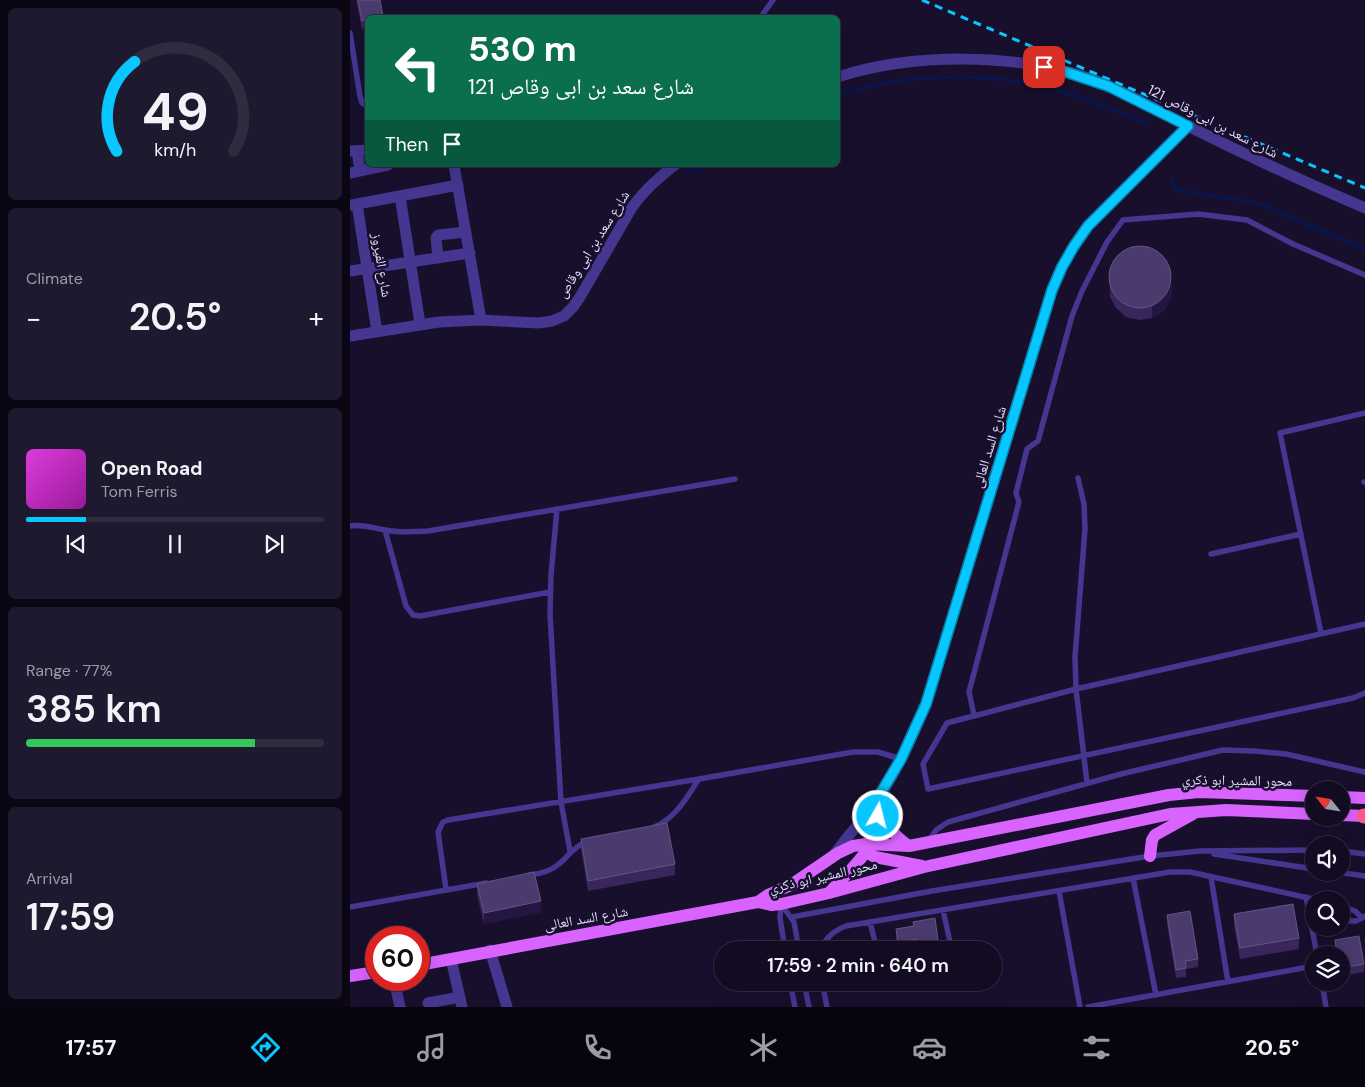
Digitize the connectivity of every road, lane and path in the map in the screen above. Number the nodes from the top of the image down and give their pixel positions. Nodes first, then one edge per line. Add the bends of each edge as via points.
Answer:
1 (773, 0) edge
2 (762, 15) edge
3 (350, 33) edge
4 (840, 76) edge
5 (365, 104) edge
6 (1188, 126) junction
7 (358, 151) edge
8 (379, 167) edge
9 (454, 167) edge
10 (673, 167) edge
11 (355, 172) edge
12 (458, 185) junction
13 (400, 196) junction
14 (354, 204) edge
15 (1365, 208) edge
16 (466, 232) junction
17 (470, 253) junction
18 (438, 258) junction
19 (411, 262) junction
20 (367, 269) junction
21 (350, 271) edge
22 (1365, 275) edge
23 (481, 320) junction
24 (420, 324) junction
25 (377, 332) junction
26 (350, 336) edge
27 (1365, 412) edge
28 (1078, 478) dead end
29 (735, 479) dead end
30 (557, 509) junction
31 (350, 526) edge
32 (385, 530) junction
33 (1300, 534) junction
34 (1211, 554) dead end
35 (550, 592) junction
36 (1365, 624) edge
37 (1321, 634) junction
38 (1076, 688) junction
39 (1365, 692) edge
40 (974, 715) junction
41 (1084, 756) junction
42 (901, 759) junction
43 (1365, 772) edge
44 (698, 780) junction
45 (1088, 783) junction
46 (1305, 796) edge
47 (1350, 797) edge
48 (1365, 798) edge
49 (561, 802) junction
50 (875, 802) junction
51 (1198, 811) junction
52 (1305, 814) edge
53 (1350, 815) edge
54 (1365, 816) edge
55 (646, 828) edge
56 (594, 840) edge
57 (928, 843) junction
58 (909, 846) junction
59 (866, 847) junction
60 (1305, 850) edge
61 (570, 851) junction
62 (1200, 851) junction
63 (1350, 852) edge
64 (1365, 854) edge
65 (1150, 856) junction
66 (831, 858) junction
67 (924, 867) junction
68 (1305, 868) edge
69 (1350, 874) edge
70 (1365, 876) edge
71 (520, 877) edge
72 (1211, 877) junction
73 (1133, 878) junction
74 (492, 882) edge
75 (446, 889) junction
76 (1059, 891) junction
77 (829, 893) junction
78 (1305, 897) edge
79 (758, 902) junction
80 (781, 904) junction
81 (350, 907) edge
82 (1350, 909) edge
83 (943, 910) junction
84 (792, 917) junction
85 (1364, 917) edge
86 (1350, 921) edge
87 (870, 922) junction
88 (783, 941) edge
89 (797, 941) edge
90 (826, 941) edge
91 (875, 941) edge
92 (950, 941) edge
93 (490, 950) junction
94 (451, 959) junction
95 (430, 963) edge
96 (1305, 968) edge
97 (365, 974) edge
98 (350, 976) edge
99 (1228, 982) junction
100 (396, 991) edge
101 (792, 991) edge
102 (806, 991) edge
103 (823, 991) edge
104 (1323, 991) edge
105 (1156, 995) junction
106 (461, 1002) edge
107 (428, 1003) dead end
108 (400, 1007) edge
109 (507, 1007) edge
110 (795, 1007) edge
111 (809, 1007) edge
112 (826, 1007) edge
113 (1080, 1007) edge
114 (1088, 1007) edge
115 (1326, 1007) edge

1 - 2 lane
3 - 5 lane via 360,96
4 - 6 street, شارع سعد بن ابى وقاص 121 via 871,68 924,61 1022,63 1066,72 1108,86
6 - 15 street, شارع سعد بن ابى وقاص 121
6 - 42 street, شارع السد العالى via 1088,226 1062,267 1052,290 926,704
7 - 11 street
8 - 11 street
9 - 12 street
10 - 23 street, شارع سعد بن ابى وقاص via 640,196 580,297 564,316 540,323
12 - 13 street
12 - 16 street
13 - 14 street
13 - 19 street
14 - 20 street, شارع الفيروز
16 - 17 street
16 - 18 street via 438,235
17 - 18 street
17 - 23 street
18 - 19 street
19 - 20 street
19 - 24 street
20 - 21 street
20 - 25 street, شارع الفيروز
22 - 40 lane via 1247,220 1198,214 1123,220 1107,242 1082,291 1072,316 1038,441 1028,449 1016,493 1019,502 970,692
23 - 24 street, شارع سعد بن ابى وقاص
24 - 25 street, شارع سعد بن ابى وقاص
25 - 26 street, شارع سعد بن ابى وقاص
27 - 33 lane via 1280,433
28 - 38 lane via 1086,530
29 - 30 lane
30 - 32 lane via 428,531
30 - 35 lane
31 - 32 lane
32 - 35 lane via 406,606 413,615
33 - 34 lane
33 - 37 lane
35 - 49 lane
36 - 37 lane
37 - 38 lane
38 - 40 lane
38 - 41 lane
39 - 41 lane via 1353,698
40 - 41 lane via 947,723 923,764 928,789
41 - 45 lane
42 - 44 lane via 878,752 853,752
42 - 50 street, شارع السد العالى
43 - 45 lane via 1286,754 1223,750
44 - 49 lane
44 - 55 lane via 674,815
45 - 57 lane via 948,822 936,830
46 - 57 main road, محور المشير ابو ذكري via 1199,792 1169,795
47 - 48 main road
49 - 61 lane
49 - 75 lane via 443,822 438,832
50 - 58 main road via 896,836
50 - 59 main road via 878,823
50 - 66 street, شارع السد العالى
51 - 52 main road, محور المشير ابو ذكري
51 - 65 main road via 1156,835
51 - 67 main road, محور المشير ابو ذكري via 1143,818
53 - 54 main road
56 - 61 lane
57 - 58 main road, محور المشير ابو ذكري
58 - 59 main road, محور المشير ابو ذكري
59 - 66 main road, محور المشير ابو ذكري via 846,849
59 - 67 main road via 875,857
59 - 77 main road
60 - 62 lane
61 - 71 lane via 550,870
62 - 65 lane
62 - 68 lane
63 - 64 lane
65 - 84 lane
66 - 79 main road, محور المشير ابو ذكري
67 - 77 main road, محور المشير ابو ذكري
69 - 70 lane
72 - 73 lane via 1180,872
72 - 78 lane
72 - 99 lane
73 - 76 lane
73 - 105 lane
74 - 75 lane
75 - 81 lane
76 - 83 lane
76 - 113 lane
77 - 80 main road, محور المشير ابو ذكري
79 - 80 main road, محور المشير ابو ذكري
79 - 93 main road, شارع السد العالى
80 - 84 lane
80 - 88 lane
82 - 85 lane
83 - 87 lane
83 - 92 lane
84 - 89 lane
85 - 86 lane
87 - 90 lane via 846,926
87 - 91 lane
93 - 94 main road, شارع السد العالى
93 - 109 street
94 - 95 main road, شارع السد العالى
94 - 106 street
96 - 99 lane
97 - 98 main road
99 - 105 lane
100 - 108 street
101 - 110 lane
102 - 111 lane
103 - 112 lane
104 - 115 lane
105 - 114 lane
106 - 107 street

